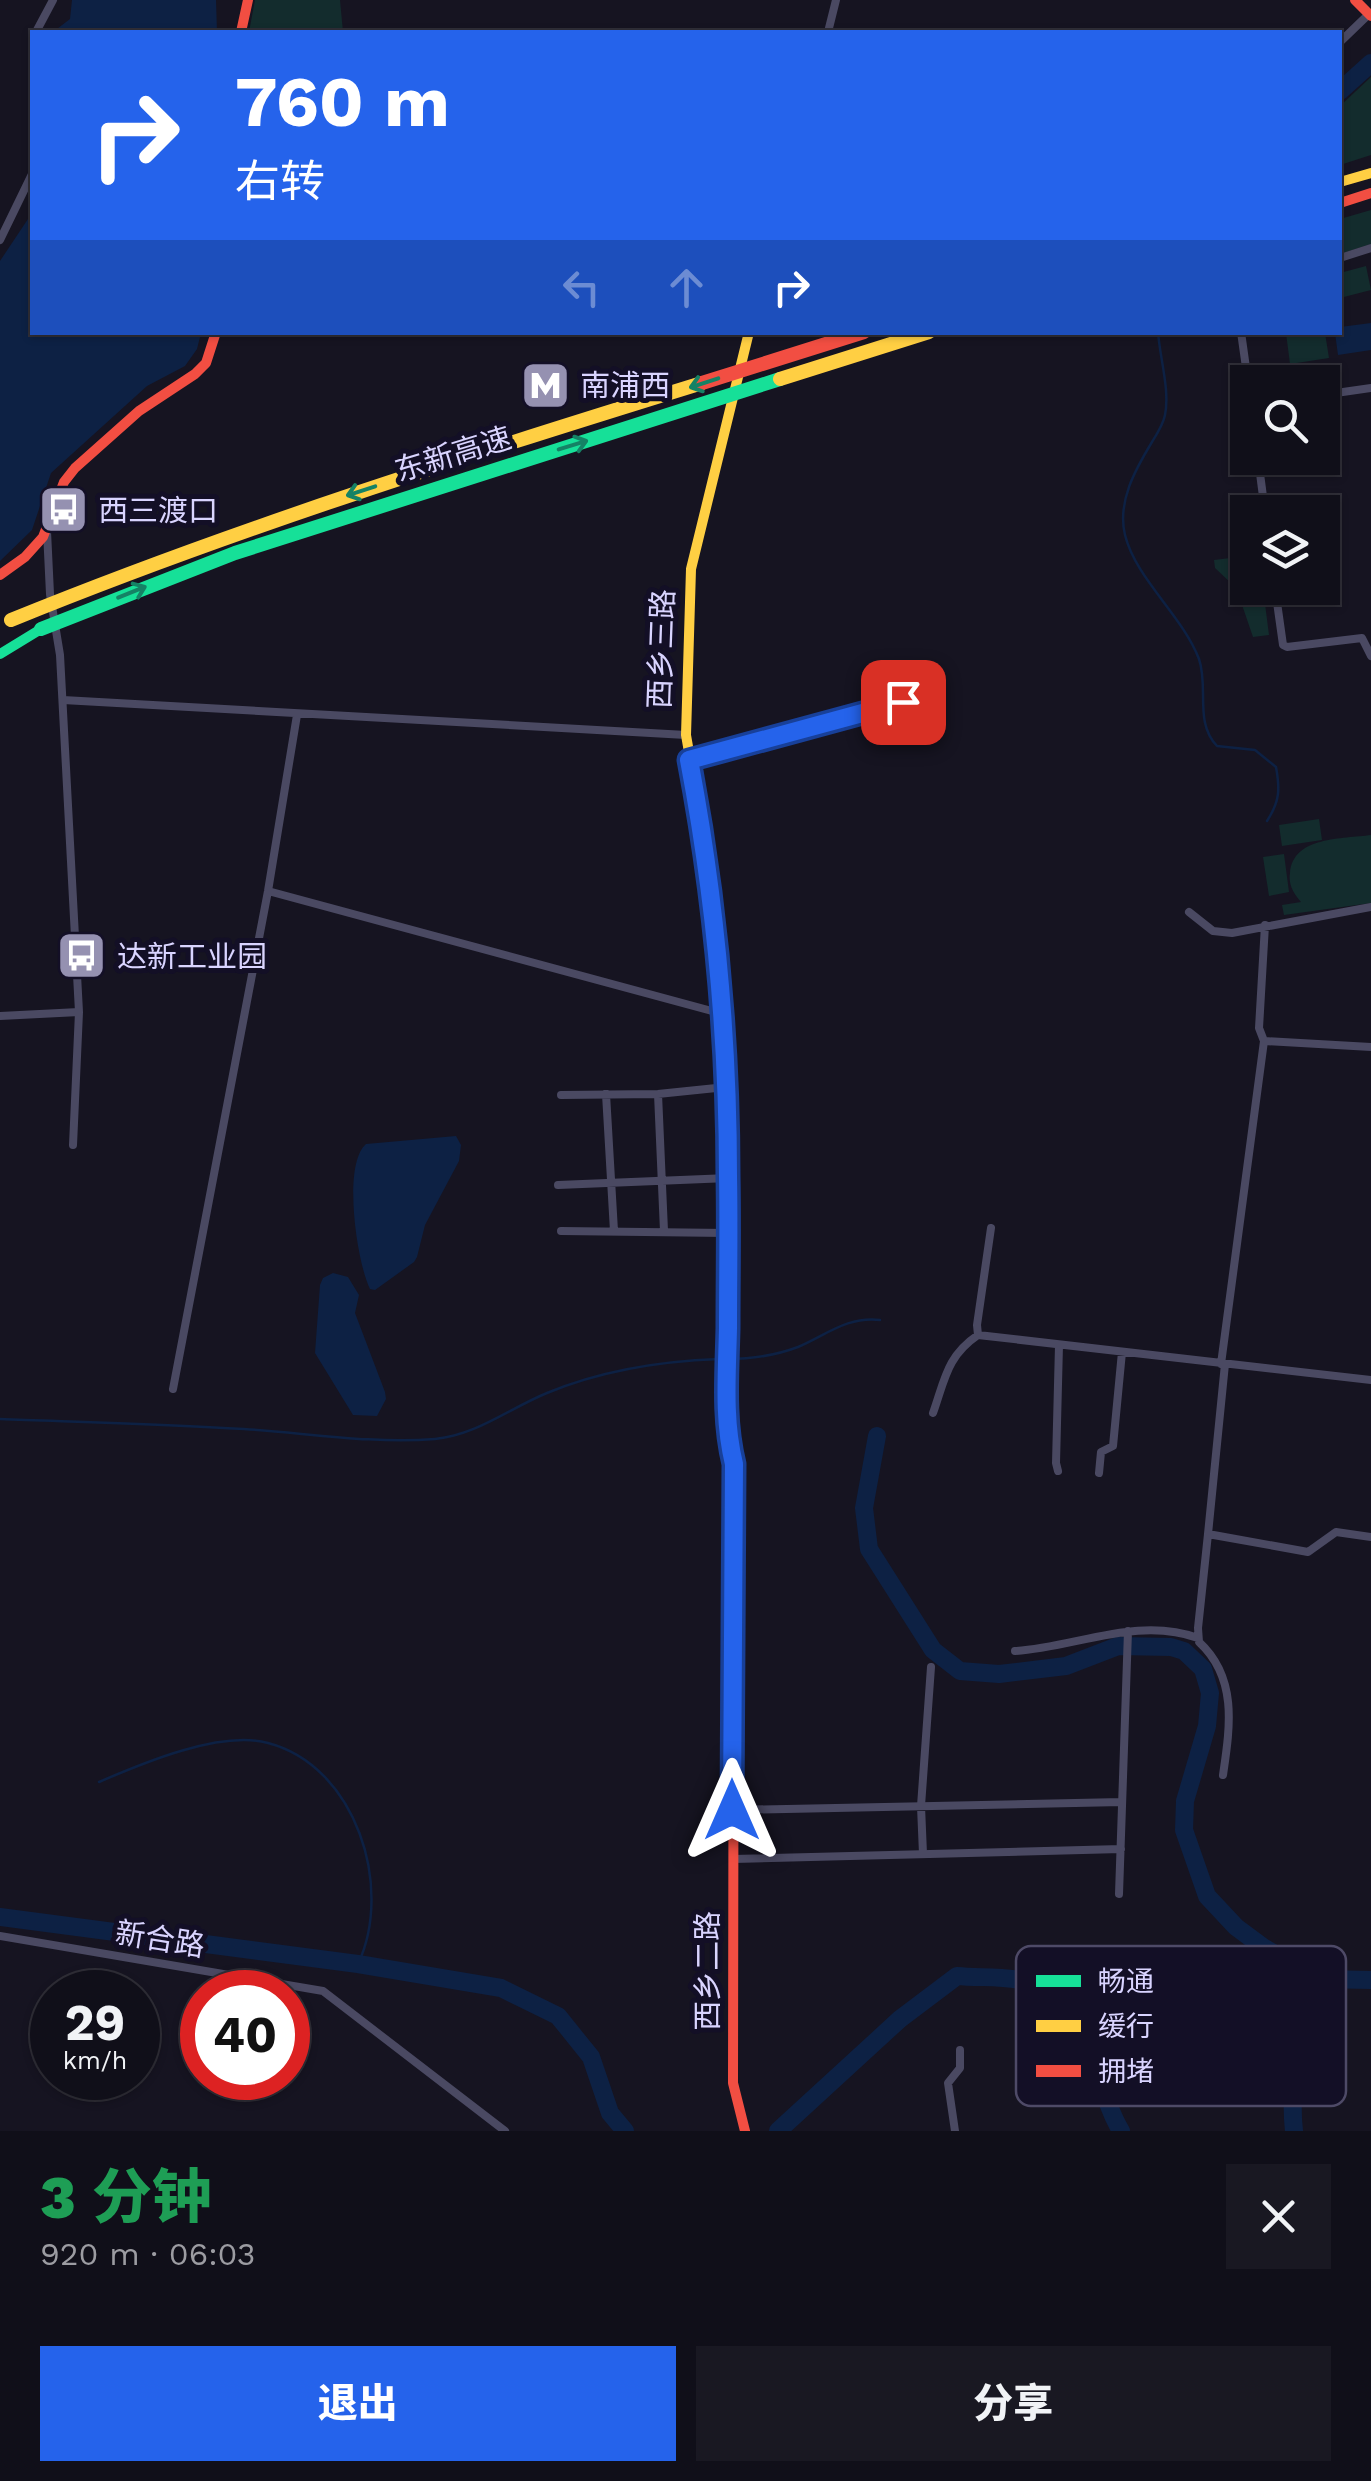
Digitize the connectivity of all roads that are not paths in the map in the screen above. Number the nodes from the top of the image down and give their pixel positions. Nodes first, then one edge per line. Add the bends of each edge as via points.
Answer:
1 (53, 0) edge
2 (240, 0) edge
3 (248, 0) edge
4 (836, 0) edge
5 (1356, 0) edge
6 (1370, 15) edge
7 (37, 30) edge
8 (239, 30) edge
9 (240, 30) edge
10 (828, 30) edge
11 (1342, 40) edge
12 (1371, 172) edge
13 (30, 178) edge
14 (1342, 181) edge
15 (1371, 193) edge
16 (1342, 202) edge
17 (0, 240) edge
18 (1371, 248) edge
19 (1342, 257) edge
20 (215, 335) edge
21 (748, 335) edge
22 (855, 335) edge
23 (920, 335) edge
24 (1241, 335) edge
25 (1246, 365) edge
26 (1371, 388) edge
27 (1340, 392) edge
28 (47, 531) junction
29 (0, 575) edge
30 (1277, 605) edge
31 (4, 623) edge
32 (0, 651) edge
33 (1371, 656) edge
34 (64, 700) junction
35 (903, 702) dead end
36 (297, 715) junction
37 (686, 736) junction
38 (689, 760) junction
39 (268, 891) junction
40 (1371, 907) edge
41 (1189, 912) dead end
42 (1265, 925) junction
43 (79, 1012) junction
44 (723, 1014) junction
45 (0, 1016) edge
46 (1264, 1042) junction
47 (1371, 1046) edge
48 (727, 1086) junction
49 (606, 1094) junction
50 (658, 1094) junction
51 (561, 1095) dead end
52 (73, 1145) dead end
53 (728, 1178) junction
54 (662, 1179) junction
55 (611, 1182) junction
56 (558, 1186) dead end
57 (991, 1228) dead end
58 (561, 1231) dead end
59 (614, 1231) junction
60 (664, 1231) junction
61 (727, 1233) junction
62 (978, 1336) junction
63 (1059, 1345) junction
64 (1122, 1352) junction
65 (1223, 1364) junction
66 (1371, 1380) edge
67 (173, 1389) dead end
68 (934, 1413) dead end
69 (1058, 1471) dead end
70 (1099, 1473) dead end
71 (1208, 1534) junction
72 (1371, 1537) edge
73 (1128, 1631) junction
74 (1198, 1638) junction
75 (1015, 1651) dead end
76 (931, 1667) dead end
77 (1223, 1775) dead end
78 (1122, 1802) junction
79 (922, 1806) junction
80 (732, 1810) junction
81 (1120, 1849) junction
82 (923, 1854) junction
83 (733, 1859) junction
84 (1119, 1894) dead end
85 (0, 1936) edge
86 (960, 2050) dead end
87 (744, 2130) edge
88 (505, 2131) edge
89 (955, 2131) edge

1 - 7 street
2 - 8 main road
3 - 9 main road
4 - 10 street
5 - 6 main road
6 - 11 street
12 - 14 main road
13 - 17 street
15 - 16 main road
18 - 19 street
20 - 28 main road via 195,374 139,411 75,468
21 - 37 main road, 西乡三路 via 691,569
22 -> 31 main road, 东新高速, bridge via 300,511
32 -> 23 main road, 东新高速, bridge via 145,586 284,537
24 - 25 street
26 - 27 street
28 - 29 main road
28 - 34 street
30 - 33 street via 1283,645 1362,638
34 - 36 street
34 - 43 street
35 - 38 street
36 - 37 street
36 - 39 street
37 - 38 main road, 西乡三路
38 - 44 main road, 西乡三路
39 - 44 street
39 - 67 street
40 - 42 street
41 - 42 street via 1214,931
42 - 46 street
43 - 45 street
43 - 52 street
44 - 48 main road, 西乡三路
46 - 47 street
46 - 65 street
48 - 50 street
48 - 53 main road, 西乡三路
49 - 50 street
49 - 51 street
49 - 55 street
50 - 54 street
53 - 54 street
53 - 61 main road, 西乡三路
54 - 55 street
54 - 60 street
55 - 56 street
55 - 59 street
57 - 62 street
58 - 59 street
59 - 60 street
60 - 61 street
61 - 80 main road, 西乡三路
62 - 63 street
62 - 68 street via 959,1348
63 - 64 street
63 - 69 street
64 - 65 street
64 - 70 street via 1113,1446 1101,1452
65 - 66 street
65 - 71 street
71 - 72 street via 1308,1552 1336,1532
71 - 74 street
73 - 74 street
73 - 75 street
73 - 78 street
74 - 77 street via 1223,1674 1230,1710
76 - 79 street
78 - 79 street
78 - 81 street
79 - 80 street
79 - 82 street
80 - 83 main road, 西乡二路
81 - 82 street
81 - 84 street
82 - 83 street
83 - 87 main road, 西乡二路 via 733,2083
85 - 88 street, 新合路 via 323,1991
86 - 89 street via 960,2068 948,2083

